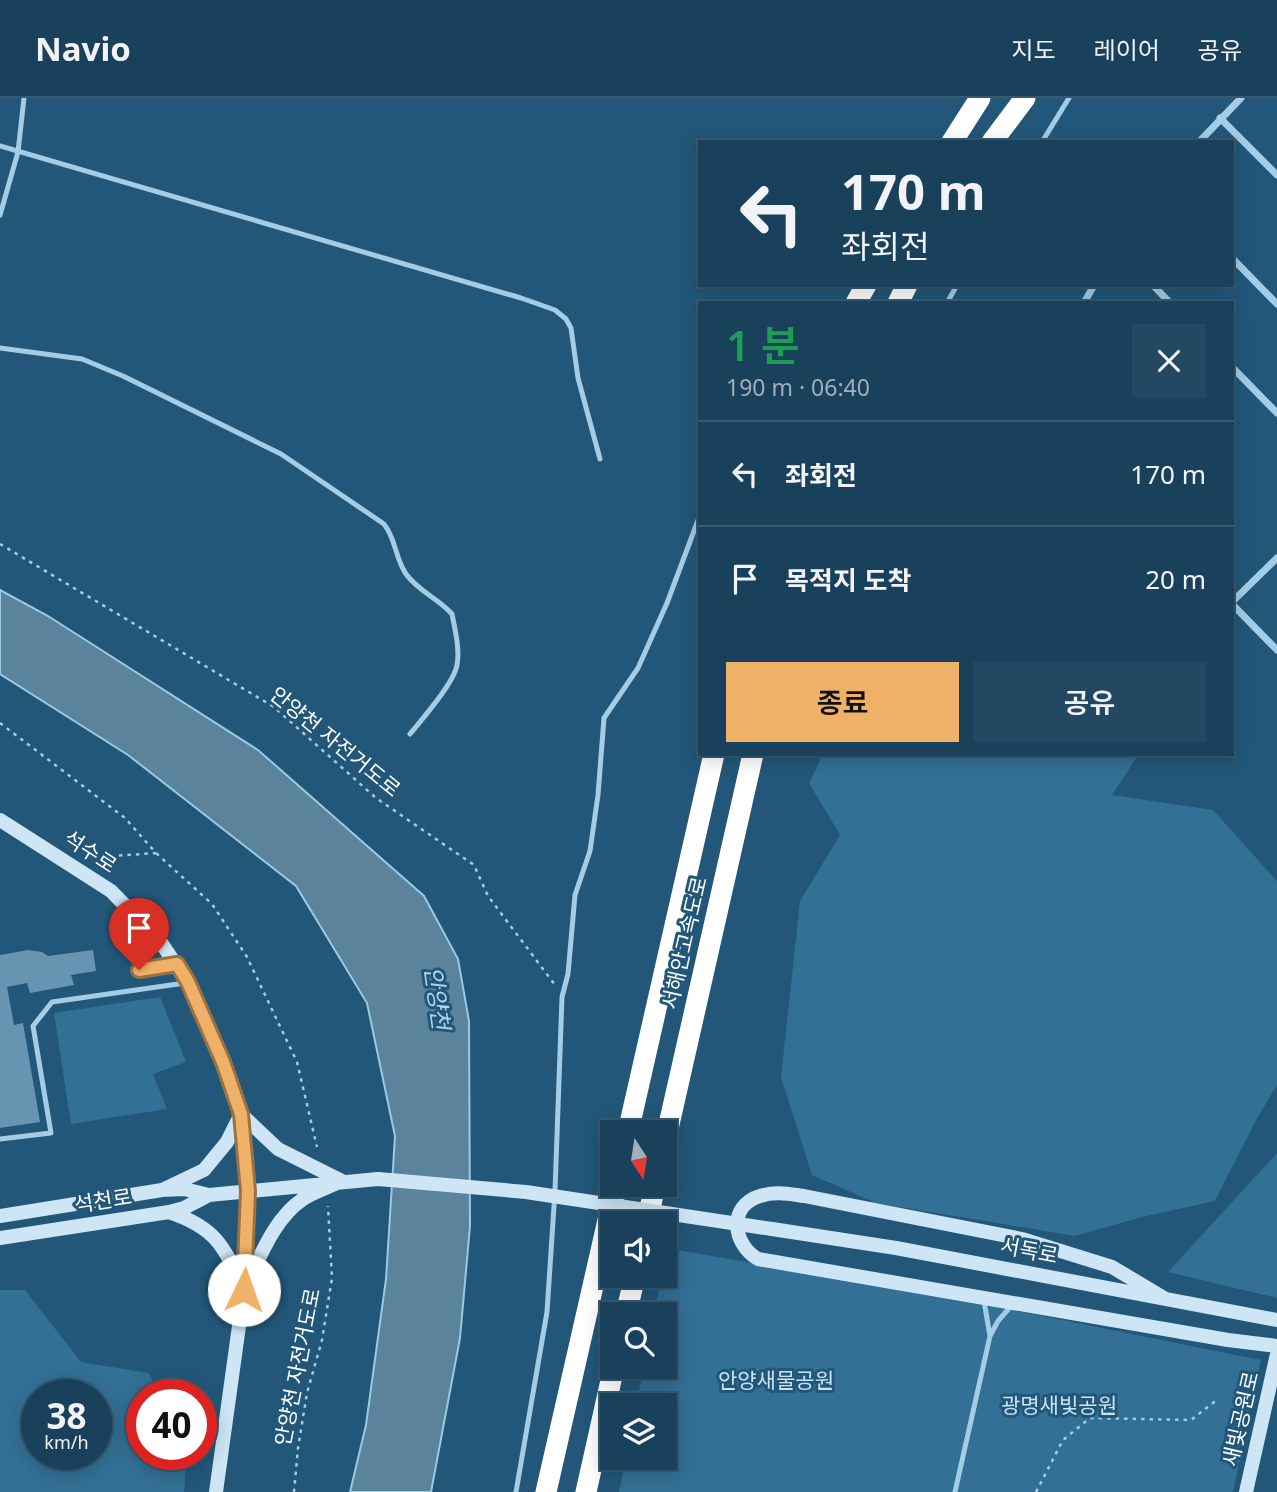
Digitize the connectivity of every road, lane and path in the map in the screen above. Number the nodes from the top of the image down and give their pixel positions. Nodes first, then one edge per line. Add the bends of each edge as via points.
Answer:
1 (24, 98) edge
2 (980, 98) edge
3 (1025, 98) edge
4 (1069, 98) edge
5 (1241, 98) edge
6 (1220, 118) junction
7 (953, 140) edge
8 (994, 140) edge
9 (1043, 140) edge
10 (1201, 140) edge
11 (0, 146) edge
12 (18, 152) junction
13 (1277, 175) edge
14 (0, 215) edge
15 (1234, 260) edge
16 (1155, 287) edge
17 (1168, 301) edge
18 (1277, 303) edge
19 (0, 348) edge
20 (1234, 369) edge
21 (1277, 413) edge
22 (600, 459) dead end
23 (698, 520) edge
24 (0, 544) edge
25 (1277, 558) edge
26 (1234, 601) edge
27 (1234, 605) edge
28 (1277, 650) edge
29 (0, 723) edge
30 (410, 734) dead end
31 (714, 756) edge
32 (752, 756) edge
33 (0, 820) edge
34 (156, 853) junction
35 (62, 859) junction
36 (177, 964) junction
37 (139, 970) dead end
38 (188, 982) junction
39 (562, 997) junction
40 (241, 1114) junction
41 (631, 1120) edge
42 (670, 1120) edge
43 (0, 1139) edge
44 (317, 1147) dead end
45 (378, 1179) joint
46 (342, 1181) junction
47 (162, 1190) junction
48 (248, 1191) junction
49 (209, 1195) junction
50 (613, 1197) edge
51 (328, 1206) dead end
52 (169, 1212) junction
53 (0, 1216) edge
54 (0, 1238) edge
55 (244, 1290) junction
56 (983, 1298) junction
57 (1164, 1298) junction
58 (1014, 1304) junction
59 (1277, 1320) edge
60 (990, 1336) junction
61 (1277, 1346) edge
62 (1277, 1354) edge
63 (611, 1379) edge
64 (1217, 1399) dead end
65 (216, 1492) edge
66 (294, 1492) edge
67 (516, 1492) edge
68 (547, 1492) edge
69 (586, 1492) edge
70 (955, 1492) edge
71 (1036, 1492) edge
72 (1246, 1492) edge

1 - 12 lane
2 - 7 highway
3 - 8 highway
4 - 9 lane
5 - 6 street
6 - 10 street
6 - 13 street
11 - 12 lane
12 - 14 lane
12 - 22 lane via 555,310 571,328 578,378
15 - 18 street
16 - 17 street
19 - 30 lane via 82,359 123,376 281,454 384,524 409,578 452,614 458,651 457,667
20 - 21 street
23 - 39 lane via 638,668 604,718 590,851 575,895
24 - 39 path, 안양천 자전거도로 via 274,707 376,798 474,864 488,897
25 - 26 street
27 - 28 street
29 - 34 path via 125,818
31 - 41 highway, 서해안고속도로
32 - 42 highway, 서해안고속도로
33 - 35 main road, 석수로
34 - 35 path
34 - 44 path via 212,904 247,957 298,1062
35 - 36 main road, 석수로 via 111,891
36 - 37 lane
36 - 38 main road, 석수로
38 - 40 main road, 석수로
38 - 43 lane via 52,1002 33,1027 51,1133
39 - 67 lane via 547,1312
40 - 46 main road via 278,1149
40 - 47 main road via 227,1142 204,1170
40 - 48 main road, 석수로
45 - 46 main road, 석천로
45 - 57 main road, 서독로, bridge via 526,1192 772,1229
46 - 48 main road, 석천로
46 - 55 main road via 302,1199 284,1217
47 - 49 main road, 석천로
47 - 53 main road, 석천로
48 - 49 main road, 석천로
48 - 55 main road, 석수로
49 - 52 main road, 석천로
50 - 68 highway
51 - 66 path, 안양천 자전거도로 via 332,1278 307,1393
52 - 54 main road, 석천로
52 - 55 main road via 215,1236
55 - 65 main road, 석수로
56 - 57 main road via 758,1259 739,1240 739,1212 746,1202 776,1192 1010,1236 1112,1267
56 - 58 main road
56 - 60 lane
57 - 59 main road, 서독로
58 - 60 lane
58 - 61 main road
60 - 70 lane
62 - 72 main road, 새빛공원로
63 - 69 highway
64 - 71 path via 1191,1420 1090,1418 1063,1440

